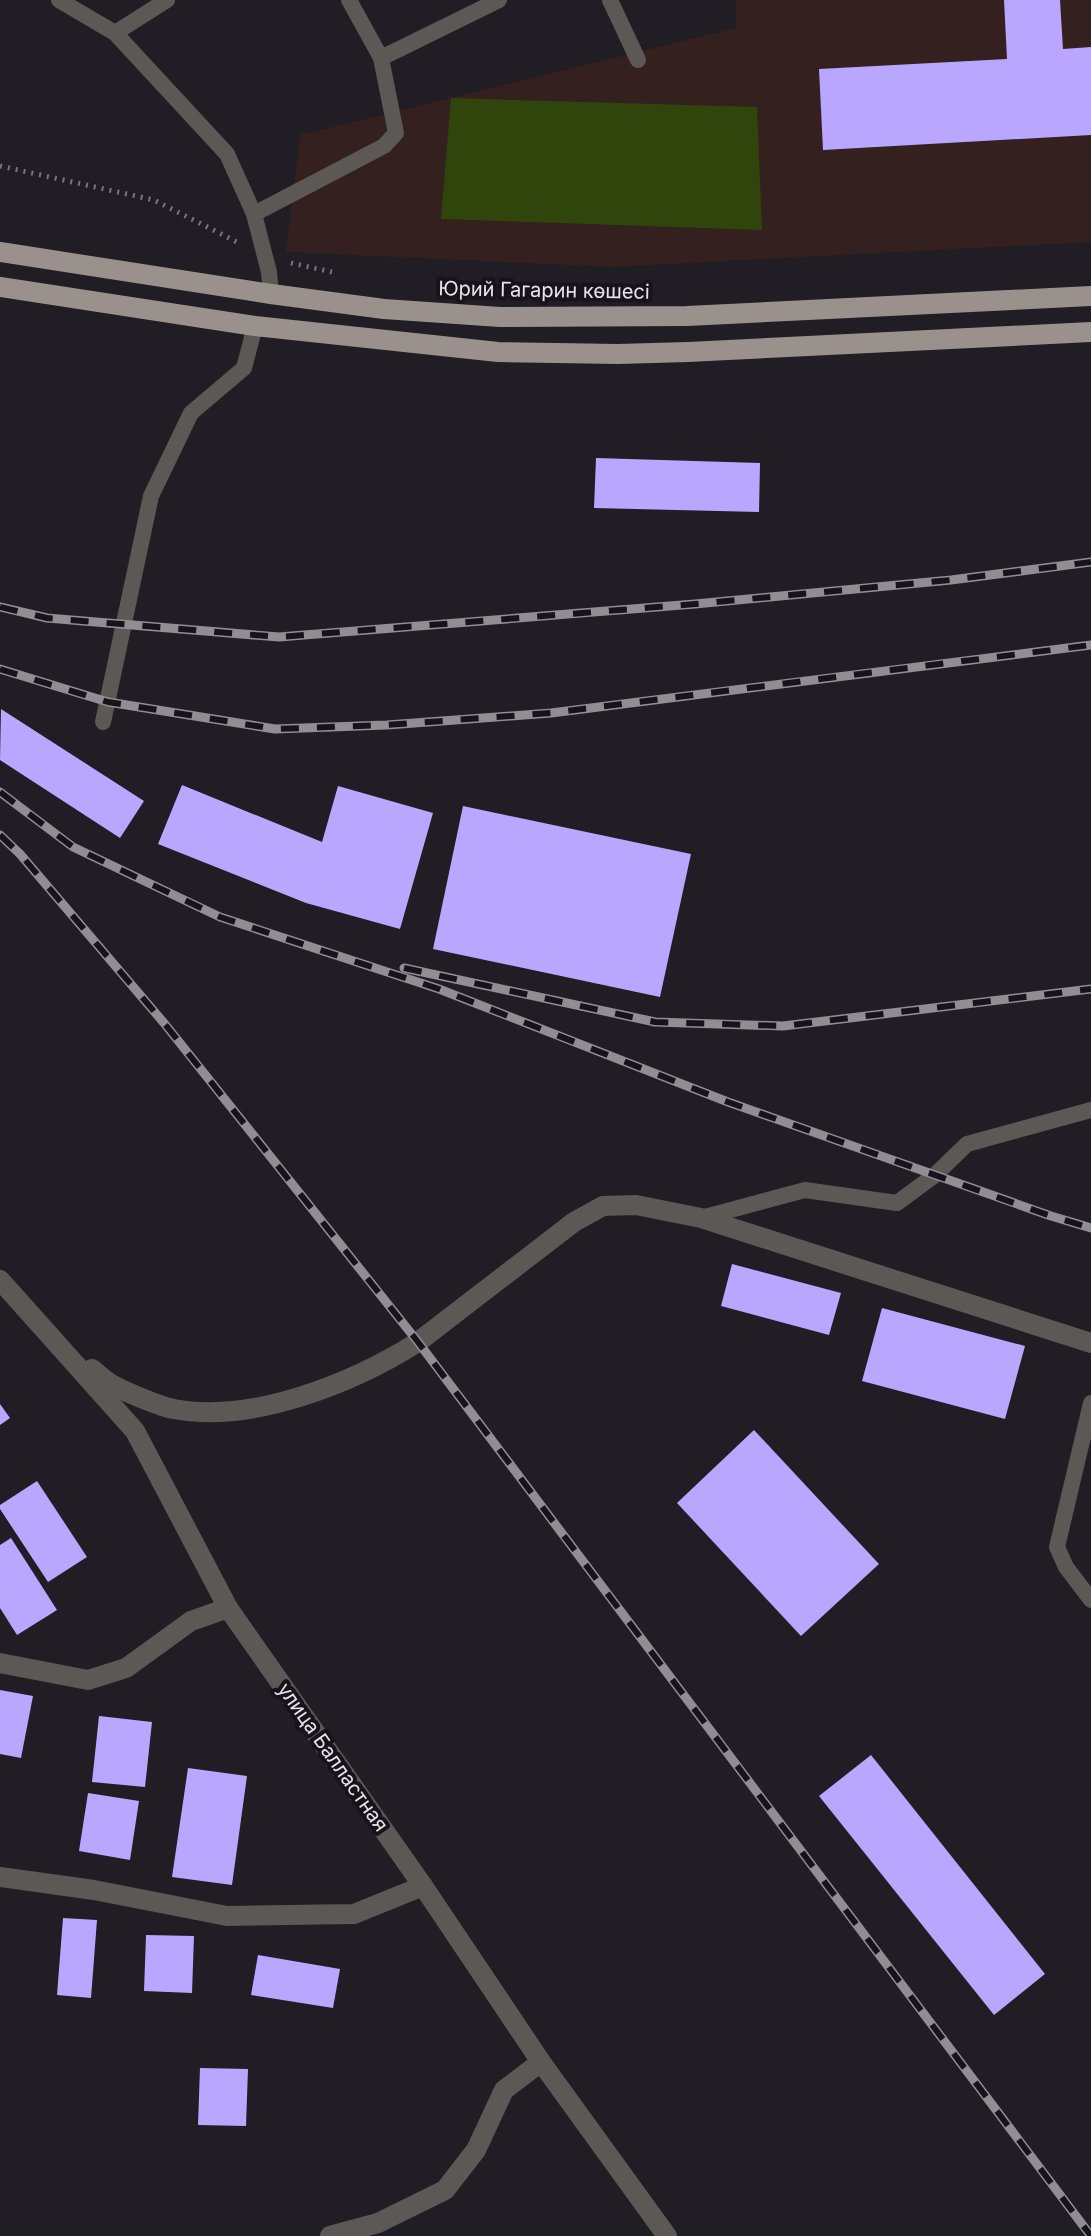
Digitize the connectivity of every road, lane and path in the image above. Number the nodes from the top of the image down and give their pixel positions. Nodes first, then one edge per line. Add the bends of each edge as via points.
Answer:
1 (59, 0) edge
2 (167, 0) edge
3 (349, 0) edge
4 (499, 0) edge
5 (610, 0) edge
6 (115, 33) junction
7 (381, 58) junction
8 (638, 60) dead end
9 (0, 166) edge
10 (254, 214) junction
11 (0, 252) edge
12 (266, 257) junction
13 (342, 274) dead end
14 (0, 287) edge
15 (271, 294) junction
16 (1091, 296) edge
17 (255, 326) junction
18 (1091, 332) edge
19 (103, 722) dead end
20 (1091, 1110) edge
21 (701, 1218) junction
22 (0, 1280) edge
23 (41, 1325) junction
24 (1091, 1343) edge
25 (1091, 1403) edge
26 (1091, 1600) edge
27 (228, 1608) junction
28 (0, 1663) edge
29 (0, 1877) edge
30 (423, 1886) junction
31 (541, 2062) junction
32 (330, 2236) edge
33 (667, 2236) edge

1 - 6 lane
2 - 6 lane
3 - 7 lane
4 - 7 lane
5 - 8 lane
6 - 10 lane via 227,154
7 - 10 lane via 396,133 384,146
9 - 12 path via 154,200
10 - 12 lane
11 - 15 main road, Юрий Гагарин көшесі
12 - 13 path
12 - 15 lane
14 - 17 main road
15 - 16 main road, Юрий Гагарин көшесі via 500,317 687,316
17 - 18 main road via 498,352 618,354
17 - 19 lane via 244,368 191,413 151,496
20 - 21 lane via 967,1144 897,1203 805,1190
21 - 23 street via 636,1205 603,1206 574,1222 392,1359 288,1401 220,1412 172,1409 111,1385
21 - 24 street
22 - 23 street, улица Балластная
23 - 27 street, улица Балластная via 135,1431
25 - 26 lane via 1057,1547
27 - 28 street via 191,1621 126,1668 88,1680
27 - 30 street, улица Балластная
29 - 30 street via 227,1916 354,1914
30 - 31 street, улица Балластная
31 - 32 street via 504,2090 476,2150 445,2190 378,2223
31 - 33 street, улица Балластная

